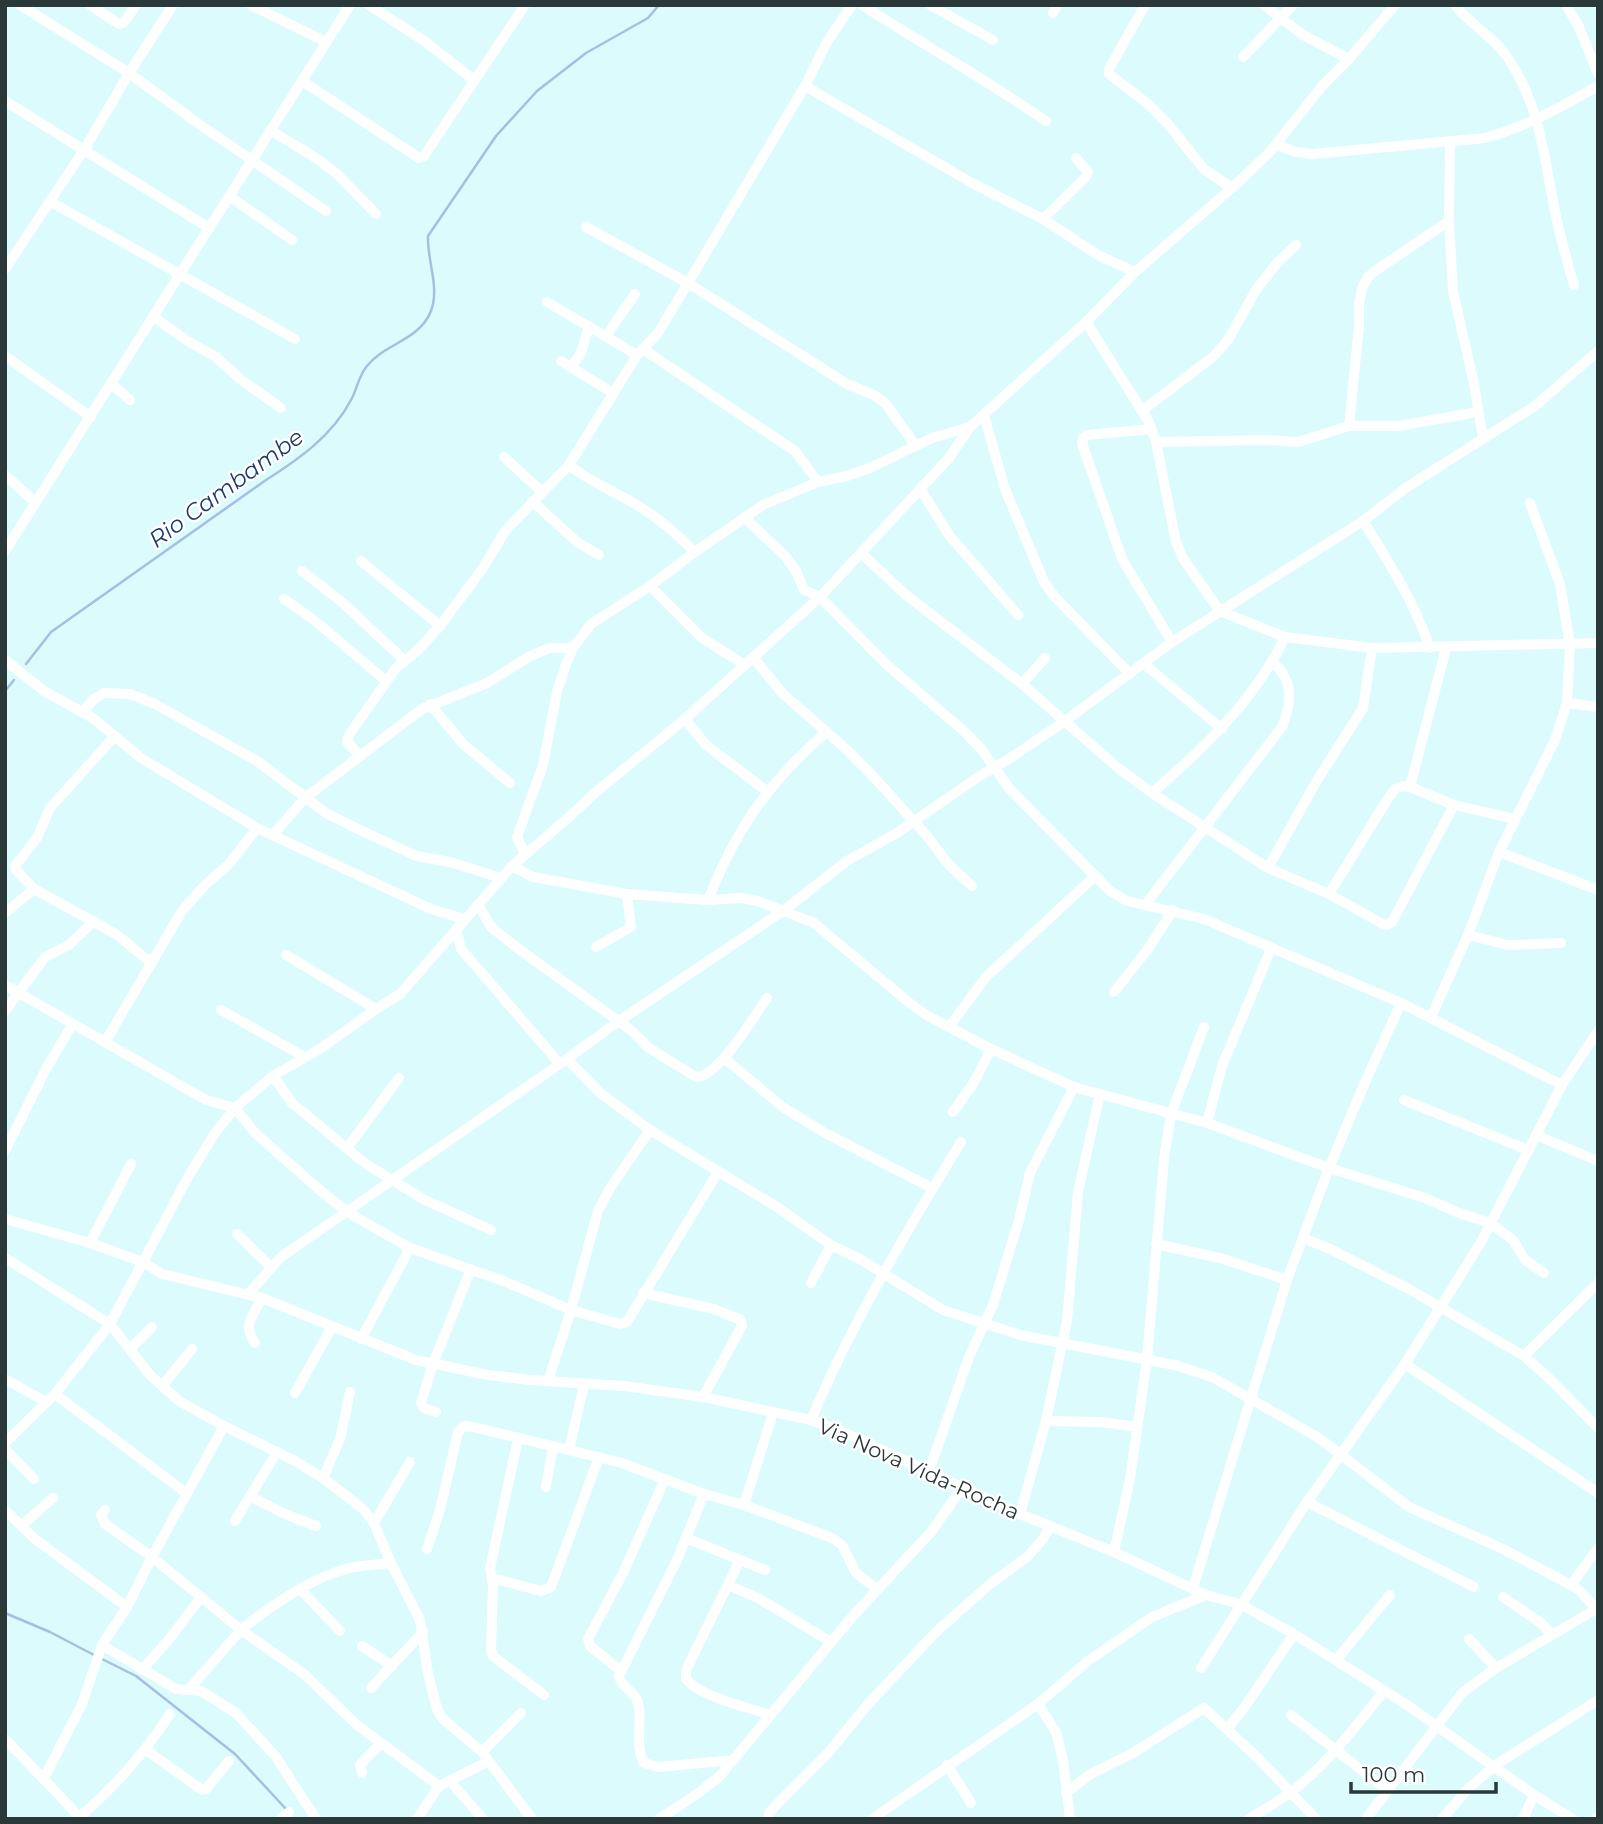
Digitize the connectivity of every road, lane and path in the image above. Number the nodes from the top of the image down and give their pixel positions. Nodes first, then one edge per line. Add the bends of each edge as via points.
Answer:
1 (20, 5) edge
2 (90, 5) edge
3 (136, 5) edge
4 (173, 5) edge
5 (251, 5) edge
6 (350, 5) edge
7 (369, 5) edge
8 (525, 5) edge
9 (852, 5) edge
10 (862, 5) edge
11 (930, 5) edge
12 (1145, 5) edge
13 (1264, 5) edge
14 (1293, 5) edge
15 (1395, 5) edge
16 (1455, 5) edge
17 (1566, 5) edge
18 (1279, 18) junction
19 (993, 40) dead end
20 (326, 42) junction
21 (1243, 57) dead end
22 (1349, 59) junction
23 (129, 72) junction
24 (1598, 74) edge
25 (474, 80) junction
26 (302, 81) junction
27 (805, 86) junction
28 (1598, 86) edge
29 (5, 102) edge
30 (1538, 120) junction
31 (1046, 121) dead end
32 (270, 130) junction
33 (1450, 141) junction
34 (1276, 145) junction
35 (85, 150) junction
36 (1076, 158) dead end
37 (253, 160) junction
38 (1232, 188) junction
39 (229, 196) junction
40 (51, 202) junction
41 (327, 211) dead end
42 (376, 214) dead end
43 (1043, 219) junction
44 (1449, 221) junction
45 (586, 227) dead end
46 (209, 228) junction
47 (292, 240) dead end
48 (1296, 245) dead end
49 (5, 270) edge
50 (1135, 272) junction
51 (180, 274) junction
52 (688, 283) junction
53 (1574, 285) dead end
54 (635, 294) dead end
55 (547, 302) dead end
56 (154, 317) junction
57 (1086, 322) junction
58 (589, 326) junction
59 (606, 336) junction
60 (295, 339) dead end
61 (1598, 351) edge
62 (640, 352) junction
63 (5, 356) edge
64 (561, 361) dead end
65 (571, 367) junction
66 (112, 384) junction
67 (613, 393) junction
68 (130, 400) dead end
69 (282, 408) dead end
70 (1143, 410) junction
71 (1478, 412) junction
72 (984, 415) junction
73 (91, 417) junction
74 (1349, 426) junction
75 (970, 427) junction
76 (1151, 429) junction
77 (1483, 438) junction
78 (1156, 442) junction
79 (916, 446) junction
80 (504, 457) dead end
81 (569, 465) junction
82 (5, 475) edge
83 (818, 482) junction
84 (920, 490) junction
85 (542, 492) junction
86 (532, 502) junction
87 (36, 503) junction
88 (1530, 503) dead end
89 (744, 517) junction
90 (1363, 521) junction
91 (5, 551) edge
92 (695, 552) junction
93 (861, 553) junction
94 (600, 555) dead end
95 (361, 561) dead end
96 (302, 571) dead end
97 (650, 586) junction
98 (820, 597) junction
99 (284, 599) dead end
100 (1220, 611) junction
101 (1017, 615) dead end
102 (440, 626) junction
103 (1285, 637) junction
104 (1172, 642) junction
105 (1598, 643) edge
106 (1570, 645) junction
107 (573, 648) junction
108 (1372, 648) junction
109 (1430, 648) junction
110 (1446, 648) junction
111 (1045, 658) dead end
112 (404, 660) junction
113 (749, 661) junction
114 (8, 662) edge
115 (1273, 662) junction
116 (1144, 664) junction
117 (1130, 674) junction
118 (386, 681) junction
119 (1023, 684) junction
120 (1567, 703) junction
121 (430, 704) junction
122 (1598, 707) edge
123 (83, 711) junction
124 (685, 719) junction
125 (1065, 722) junction
126 (1222, 729) junction
127 (826, 732) junction
128 (114, 737) junction
129 (360, 756) junction
130 (993, 768) junction
131 (510, 783) dead end
132 (1410, 787) junction
133 (768, 792) junction
134 (1152, 793) junction
135 (304, 798) junction
136 (1454, 805) junction
137 (1515, 819) junction
138 (914, 821) junction
139 (257, 828) junction
140 (1204, 828) junction
141 (273, 835) junction
142 (1499, 852) junction
143 (525, 854) junction
144 (512, 866) junction
145 (1268, 868) junction
146 (1094, 877) junction
147 (501, 878) junction
148 (972, 887) dead end
149 (34, 889) junction
150 (1598, 890) edge
151 (627, 894) junction
152 (1329, 894) junction
153 (708, 900) junction
154 (478, 904) junction
155 (1144, 905) junction
156 (783, 911) junction
157 (1173, 911) junction
158 (5, 913) edge
159 (464, 919) junction
160 (94, 921) junction
161 (456, 929) junction
162 (1468, 935) junction
163 (1560, 943) dead end
164 (596, 947) dead end
165 (1271, 949) junction
166 (286, 955) dead end
167 (150, 962) junction
168 (5, 985) edge
169 (1114, 992) dead end
170 (17, 993) junction
171 (767, 998) dead end
172 (1401, 1003) junction
173 (376, 1009) junction
174 (221, 1010) dead end
175 (5, 1011) edge
176 (1431, 1017) junction
177 (619, 1021) junction
178 (72, 1025) junction
179 (948, 1027) junction
180 (1204, 1027) dead end
181 (1598, 1031) edge
182 (105, 1042) junction
183 (991, 1049) junction
184 (305, 1057) junction
185 (724, 1058) junction
186 (564, 1062) junction
187 (273, 1076) junction
188 (399, 1079) dead end
189 (1562, 1085) junction
190 (1074, 1087) junction
191 (1100, 1094) junction
192 (1404, 1100) dead end
193 (235, 1108) junction
194 (953, 1112) dead end
195 (1171, 1114) junction
196 (1207, 1124) junction
197 (650, 1130) junction
198 (1536, 1135) junction
199 (961, 1142) dead end
200 (347, 1148) junction
201 (1528, 1150) junction
202 (5, 1151) edge
203 (1598, 1161) edge
204 (131, 1164) dead end
205 (1329, 1168) junction
206 (718, 1172) junction
207 (392, 1182) junction
208 (932, 1188) junction
209 (346, 1212) junction
210 (5, 1219) edge
211 (1490, 1223) junction
212 (491, 1230) dead end
213 (237, 1234) dead end
214 (1303, 1238) junction
215 (90, 1243) junction
216 (1156, 1244) junction
217 (831, 1245) junction
218 (410, 1248) junction
219 (5, 1258) edge
220 (143, 1262) junction
221 (271, 1266) junction
222 (471, 1269) junction
223 (1544, 1273) dead end
224 (884, 1274) junction
225 (1287, 1280) junction
226 (811, 1283) dead end
227 (1598, 1283) edge
228 (249, 1293) junction
229 (643, 1293) junction
230 (262, 1298) junction
231 (1438, 1308) junction
232 (571, 1310) junction
233 (110, 1324) junction
234 (985, 1325) junction
235 (152, 1327) dead end
236 (332, 1327) junction
237 (361, 1339) junction
238 (255, 1343) dead end
239 (1062, 1344) junction
240 (130, 1349) junction
241 (192, 1349) dead end
242 (1524, 1356) junction
243 (1147, 1359) junction
244 (433, 1364) junction
245 (1405, 1364) junction
246 (5, 1379) edge
247 (548, 1381) junction
248 (584, 1385) junction
249 (162, 1386) junction
250 (351, 1392) dead end
251 (295, 1393) dead end
252 (55, 1394) junction
253 (703, 1396) junction
254 (1250, 1398) junction
255 (46, 1402) junction
256 (436, 1412) dead end
257 (773, 1413) junction
258 (811, 1420) junction
259 (1046, 1422) junction
260 (224, 1426) junction
261 (1137, 1427) junction
262 (1598, 1428) edge
263 (518, 1439) junction
264 (5, 1443) edge
265 (553, 1446) junction
266 (5, 1449) edge
267 (569, 1450) junction
268 (277, 1452) junction
269 (1339, 1455) junction
270 (599, 1457) junction
271 (410, 1462) dead end
272 (929, 1471) junction
273 (323, 1478) junction
274 (34, 1479) dead end
275 (665, 1479) junction
276 (546, 1487) dead end
277 (962, 1488) junction
278 (186, 1493) junction
279 (1598, 1493) edge
280 (704, 1494) junction
281 (250, 1496) junction
282 (53, 1498) dead end
283 (1307, 1502) junction
284 (744, 1505) junction
285 (5, 1510) edge
286 (105, 1510) dead end
287 (1020, 1514) junction
288 (234, 1521) dead end
289 (374, 1523) junction
290 (22, 1525) junction
291 (316, 1526) dead end
292 (1051, 1526) junction
293 (686, 1538) junction
294 (1598, 1548) edge
295 (428, 1549) dead end
296 (1114, 1552) junction
297 (152, 1557) junction
298 (740, 1560) junction
299 (391, 1563) junction
300 (765, 1570) dead end
301 (492, 1578) junction
302 (728, 1584) junction
303 (1571, 1586) junction
304 (1474, 1587) dead end
305 (1193, 1588) junction
306 (877, 1589) junction
307 (301, 1590) junction
308 (1206, 1595) junction
309 (1390, 1595) dead end
310 (201, 1597) junction
311 (1503, 1597) dead end
312 (1240, 1604) junction
313 (127, 1607) junction
314 (1597, 1609) edge
315 (241, 1630) junction
316 (340, 1631) dead end
317 (423, 1632) junction
318 (1294, 1634) junction
319 (1552, 1634) junction
320 (1469, 1639) dead end
321 (831, 1642) junction
322 (102, 1646) junction
323 (362, 1646) dead end
324 (1336, 1660) junction
325 (391, 1666) junction
326 (1201, 1668) dead end
327 (1496, 1668) junction
328 (142, 1670) junction
329 (621, 1671) junction
330 (372, 1688) dead end
331 (188, 1690) junction
332 (1384, 1691) junction
333 (544, 1695) dead end
334 (1598, 1700) edge
335 (1038, 1704) junction
336 (522, 1713) dead end
337 (170, 1714) dead end
338 (770, 1715) junction
339 (1292, 1715) dead end
340 (1436, 1725) junction
341 (1227, 1729) junction
342 (5, 1739) edge
343 (381, 1743) junction
344 (146, 1750) junction
345 (1337, 1750) junction
346 (482, 1752) junction
347 (734, 1760) junction
348 (229, 1761) dead end
349 (489, 1761) junction
350 (947, 1765) junction
351 (1494, 1766) junction
352 (362, 1773) dead end
353 (44, 1777) junction
354 (450, 1781) junction
355 (439, 1786) junction
356 (1388, 1791) junction
357 (1066, 1793) junction
358 (1290, 1793) junction
359 (1534, 1795) junction
360 (971, 1803) dead end
361 (78, 1818) edge
362 (316, 1819) edge
363 (417, 1819) edge
364 (483, 1819) edge
365 (532, 1819) edge
366 (659, 1819) edge
367 (768, 1819) edge
368 (872, 1819) edge
369 (1070, 1819) edge
370 (1250, 1819) edge
371 (1316, 1819) edge
372 (1366, 1819) edge
373 (1442, 1819) edge
374 (1523, 1819) edge
375 (1573, 1819) edge

1 - 23 street
2 - 3 street via 119,24
4 - 23 street
5 - 20 street
6 - 20 street
7 - 25 street
8 - 25 street
9 - 27 street
10 - 31 street
11 - 19 street
12 - 38 street via 1109,74 1148,104 1204,169
13 - 18 street
14 - 18 street
15 - 22 street
16 - 30 street via 1507,57
17 - 24 street
18 - 21 street
18 - 22 street
20 - 26 street
22 - 34 street
23 - 35 street
23 - 37 street
25 - 26 street via 419,158
26 - 32 street
27 - 43 street
27 - 52 street
28 - 30 street
29 - 35 street
30 - 33 street via 1485,138
30 - 53 street
32 - 37 street
32 - 42 street via 337,174
33 - 34 street via 1312,154
33 - 44 street
34 - 38 street
35 - 40 street
35 - 46 street
36 - 43 street via 1088,172 1086,177
37 - 39 street
37 - 41 street
38 - 50 street
39 - 46 street
39 - 47 street
40 - 49 street
40 - 51 street
43 - 50 street via 1098,255
44 - 71 street via 1453,291
44 - 74 street via 1375,271 1362,288
45 - 52 street
46 - 51 street
48 - 70 street via 1256,290 1214,356
50 - 57 street
51 - 56 street
51 - 60 street
52 - 62 street
52 - 79 street via 886,404
54 - 59 street
55 - 58 street
56 - 66 street
56 - 69 street via 222,361
57 - 70 street
57 - 72 street
58 - 59 street
58 - 65 street via 581,353
59 - 62 street
61 - 77 street via 1535,406
62 - 67 street
62 - 83 street via 795,451
63 - 73 street
64 - 65 street
65 - 67 street
66 - 68 street
66 - 73 street
67 - 81 street
70 - 76 street
71 - 74 street via 1398,426
71 - 77 street
72 - 75 street
72 - 117 street via 1005,489 1044,582
73 - 87 street
74 - 78 street via 1298,442
75 - 79 street
75 - 84 street
76 - 78 street
76 - 104 street via 1087,435 1082,443 1122,559
77 - 90 street
78 - 100 street via 1176,542
79 - 83 street via 872,467
80 - 85 street
81 - 85 street
81 - 92 street via 656,517
82 - 87 street
83 - 89 street
84 - 93 street
84 - 101 street via 949,535
85 - 86 street
86 - 94 street via 577,542
86 - 102 street via 505,531
87 - 91 street
88 - 106 street via 1557,569
89 - 92 street
89 - 98 street via 785,556 804,590
90 - 100 street
90 - 109 street via 1400,579
92 - 97 street
93 - 98 street
93 - 119 street via 944,626
95 - 102 street
96 - 112 street
97 - 107 street via 591,624
97 - 113 street via 702,638
98 - 113 street
98 - 130 street via 886,664 966,733
99 - 118 street
100 - 103 street
100 - 104 street
102 - 112 street
103 - 108 street
103 - 115 street
104 - 116 street
105 - 106 street
106 - 110 street
106 - 120 street
107 - 121 street via 550,648 487,683
107 - 143 street via 557,692 543,765 517,837
108 - 109 street
108 - 145 street via 1363,708
109 - 110 street
110 - 132 street
111 - 119 street
112 - 118 street
113 - 124 street
113 - 127 street
114 - 123 street via 33,683
115 - 126 street
115 - 140 street via 1288,680 1290,693 1282,727
116 - 117 street
116 - 126 street
117 - 125 street
118 - 129 street via 347,739
119 - 125 street
120 - 122 street
120 - 137 street via 1555,740
121 - 129 street
121 - 131 street via 463,744
123 - 128 street
123 - 135 street via 104,694 143,699 257,761
124 - 133 street via 706,745
124 - 143 street
125 - 130 street
125 - 134 street
126 - 134 street
127 - 133 street via 795,759
127 - 138 street
128 - 139 street
128 - 149 street via 50,808 37,838 15,866
129 - 135 street
130 - 138 street
130 - 146 street
132 - 136 street
132 - 152 street via 1395,789
133 - 153 street via 731,845
134 - 140 street
135 - 141 street
135 - 147 street via 416,856
136 - 137 street
136 - 152 street via 1392,922 1383,924
137 - 142 street
138 - 148 street
138 - 156 street via 847,861
139 - 141 street
139 - 167 street via 182,911
140 - 145 street
140 - 155 street
141 - 159 street via 431,909
142 - 150 street
142 - 162 street
143 - 144 street
144 - 147 street
144 - 151 street via 533,877
145 - 152 street
146 - 155 street via 1127,901
146 - 179 street via 986,977
147 - 154 street
149 - 158 street
149 - 160 street
151 - 153 street
151 - 164 street via 631,927
153 - 156 street via 751,899
154 - 159 street
154 - 177 street via 491,927
155 - 157 street
156 - 177 street
156 - 179 street via 814,923 904,999
157 - 165 street via 1204,919
157 - 169 street
159 - 161 street
160 - 167 street
160 - 170 street via 69,945 45,957
161 - 173 street via 400,994
161 - 186 street via 461,949
162 - 163 street via 1508,946
162 - 176 street
165 - 172 street
165 - 196 street via 1222,1066
166 - 173 street
167 - 182 street
168 - 170 street
170 - 175 street
170 - 178 street
171 - 185 street
172 - 176 street
172 - 205 street
173 - 184 street
174 - 184 street
176 - 189 street
177 - 185 street via 649,1048 696,1077
177 - 186 street
178 - 182 street
178 - 202 street
179 - 183 street
180 - 195 street
181 - 189 street
182 - 193 street via 206,1100
183 - 190 street
183 - 194 street
184 - 187 street
185 - 208 street via 784,1108
186 - 197 street
186 - 207 street
187 - 193 street
187 - 200 street via 292,1103
188 - 200 street
189 - 198 street
190 - 191 street
190 - 234 street via 1030,1173
191 - 195 street
191 - 239 street via 1078,1192
192 - 201 street
193 - 209 street via 255,1133
193 - 220 street via 188,1177
195 - 196 street
195 - 216 street
196 - 205 street
197 - 206 street
197 - 232 street via 598,1211
198 - 201 street
198 - 203 street
199 - 208 street
200 - 207 street
201 - 211 street
204 - 215 street
205 - 211 street
205 - 214 street
206 - 217 street
206 - 229 street
207 - 209 street
207 - 212 street
208 - 224 street
209 - 218 street
209 - 221 street
210 - 215 street, Via Nova Vida-Rocha
211 - 223 street
211 - 231 street
213 - 221 street
214 - 225 street
214 - 231 street via 1385,1276
215 - 220 street, Via Nova Vida-Rocha
216 - 225 street
216 - 243 street
217 - 224 street
217 - 226 street
218 - 222 street
218 - 237 street
219 - 233 street
220 - 228 street, Via Nova Vida-Rocha via 189,1282
220 - 233 street
221 - 228 street
222 - 232 street
222 - 244 street
224 - 234 street via 943,1310
224 - 258 street
225 - 254 street
227 - 242 street
228 - 230 street, Via Nova Vida-Rocha
229 - 232 street via 624,1324
229 - 253 street via 741,1320 742,1326
230 - 236 street, Via Nova Vida-Rocha
230 - 238 street via 247,1327
231 - 242 street
231 - 245 street
232 - 247 street
233 - 240 street
233 - 252 street
234 - 239 street
234 - 272 street
235 - 240 street
236 - 237 street, Via Nova Vida-Rocha
236 - 251 street
237 - 244 street, Via Nova Vida-Rocha
239 - 243 street
239 - 259 street
240 - 249 street
241 - 249 street
242 - 262 street
243 - 254 street via 1192,1369
243 - 261 street
244 - 247 street, Via Nova Vida-Rocha
244 - 256 street via 421,1403 424,1409
245 - 269 street
245 - 279 street
246 - 255 street
247 - 248 street, Via Nova Vida-Rocha
248 - 253 street, Via Nova Vida-Rocha
248 - 267 street
249 - 260 street
250 - 273 street via 341,1438
252 - 255 street
252 - 278 street
253 - 257 street, Via Nova Vida-Rocha
254 - 269 street
254 - 305 street
255 - 264 street
257 - 258 street, Via Nova Vida-Rocha
257 - 284 street
258 - 272 street, Via Nova Vida-Rocha
259 - 261 street
259 - 287 street
260 - 268 street
260 - 278 street
261 - 296 street
263 - 265 street
263 - 295 street via 473,1427 464,1426 458,1432
263 - 301 street via 490,1568
265 - 267 street
265 - 276 street
266 - 274 street
267 - 270 street
268 - 273 street
268 - 281 street
269 - 283 street
269 - 303 street via 1409,1507
270 - 275 street
270 - 301 street via 551,1587 541,1591
271 - 289 street
272 - 277 street, Via Nova Vida-Rocha
273 - 289 street
275 - 280 street
275 - 329 street via 588,1639 590,1646
277 - 287 street, Via Nova Vida-Rocha
277 - 306 street via 931,1532
278 - 297 street
280 - 284 street
280 - 293 street
281 - 288 street
281 - 291 street
282 - 290 street
283 - 304 street
283 - 312 street
284 - 306 street via 838,1541 856,1573
285 - 290 street
286 - 297 street via 101,1516 104,1524
287 - 292 street, Via Nova Vida-Rocha
289 - 299 street
290 - 313 street
292 - 296 street, Via Nova Vida-Rocha
292 - 367 street via 1028,1556 937,1631
293 - 298 street
293 - 329 street
294 - 303 street
296 - 305 street, Via Nova Vida-Rocha
297 - 310 street
297 - 313 street
298 - 300 street
298 - 302 street
299 - 307 street via 348,1569
299 - 317 street
301 - 333 street via 493,1656
302 - 321 street
302 - 338 street via 685,1679 720,1698
303 - 314 street
305 - 308 street, Via Nova Vida-Rocha
306 - 321 street
307 - 315 street
307 - 316 street
308 - 312 street, Via Nova Vida-Rocha
308 - 335 street via 1152,1617 1088,1661
309 - 324 street
310 - 315 street
310 - 328 street
311 - 319 street
312 - 318 street, Via Nova Vida-Rocha
312 - 326 street
313 - 322 street
314 - 319 street
315 - 331 street
315 - 343 street via 304,1674
317 - 325 street
317 - 346 street via 438,1709 443,1719
318 - 324 street, Via Nova Vida-Rocha
318 - 341 street
319 - 327 street
320 - 327 street
321 - 338 street
322 - 328 street
322 - 353 street via 82,1704
323 - 325 street
324 - 332 street, Via Nova Vida-Rocha
325 - 330 street
327 - 340 street via 1462,1693
328 - 331 street via 176,1689
329 - 347 street via 619,1681 639,1704 643,1763 658,1767
331 - 362 street via 206,1693 246,1721
332 - 340 street, Via Nova Vida-Rocha
332 - 345 street
334 - 351 street
335 - 350 street
335 - 357 street via 1056,1732
336 - 346 street
337 - 344 street
338 - 347 street
339 - 345 street
340 - 351 street, Via Nova Vida-Rocha
340 - 356 street
341 - 357 street via 1204,1708
341 - 358 street
342 - 353 street
343 - 352 street via 360,1765
343 - 355 street
344 - 348 street via 202,1790
344 - 361 street
345 - 356 street
345 - 358 street
346 - 349 street
347 - 366 street via 719,1777
349 - 354 street
349 - 365 street
350 - 360 street
350 - 368 street
351 - 359 street, Via Nova Vida-Rocha
351 - 373 street
353 - 361 street
354 - 355 street
354 - 364 street
355 - 363 street
356 - 372 street
357 - 369 street
358 - 370 street
358 - 371 street
359 - 374 street
359 - 375 street, Via Nova Vida-Rocha

